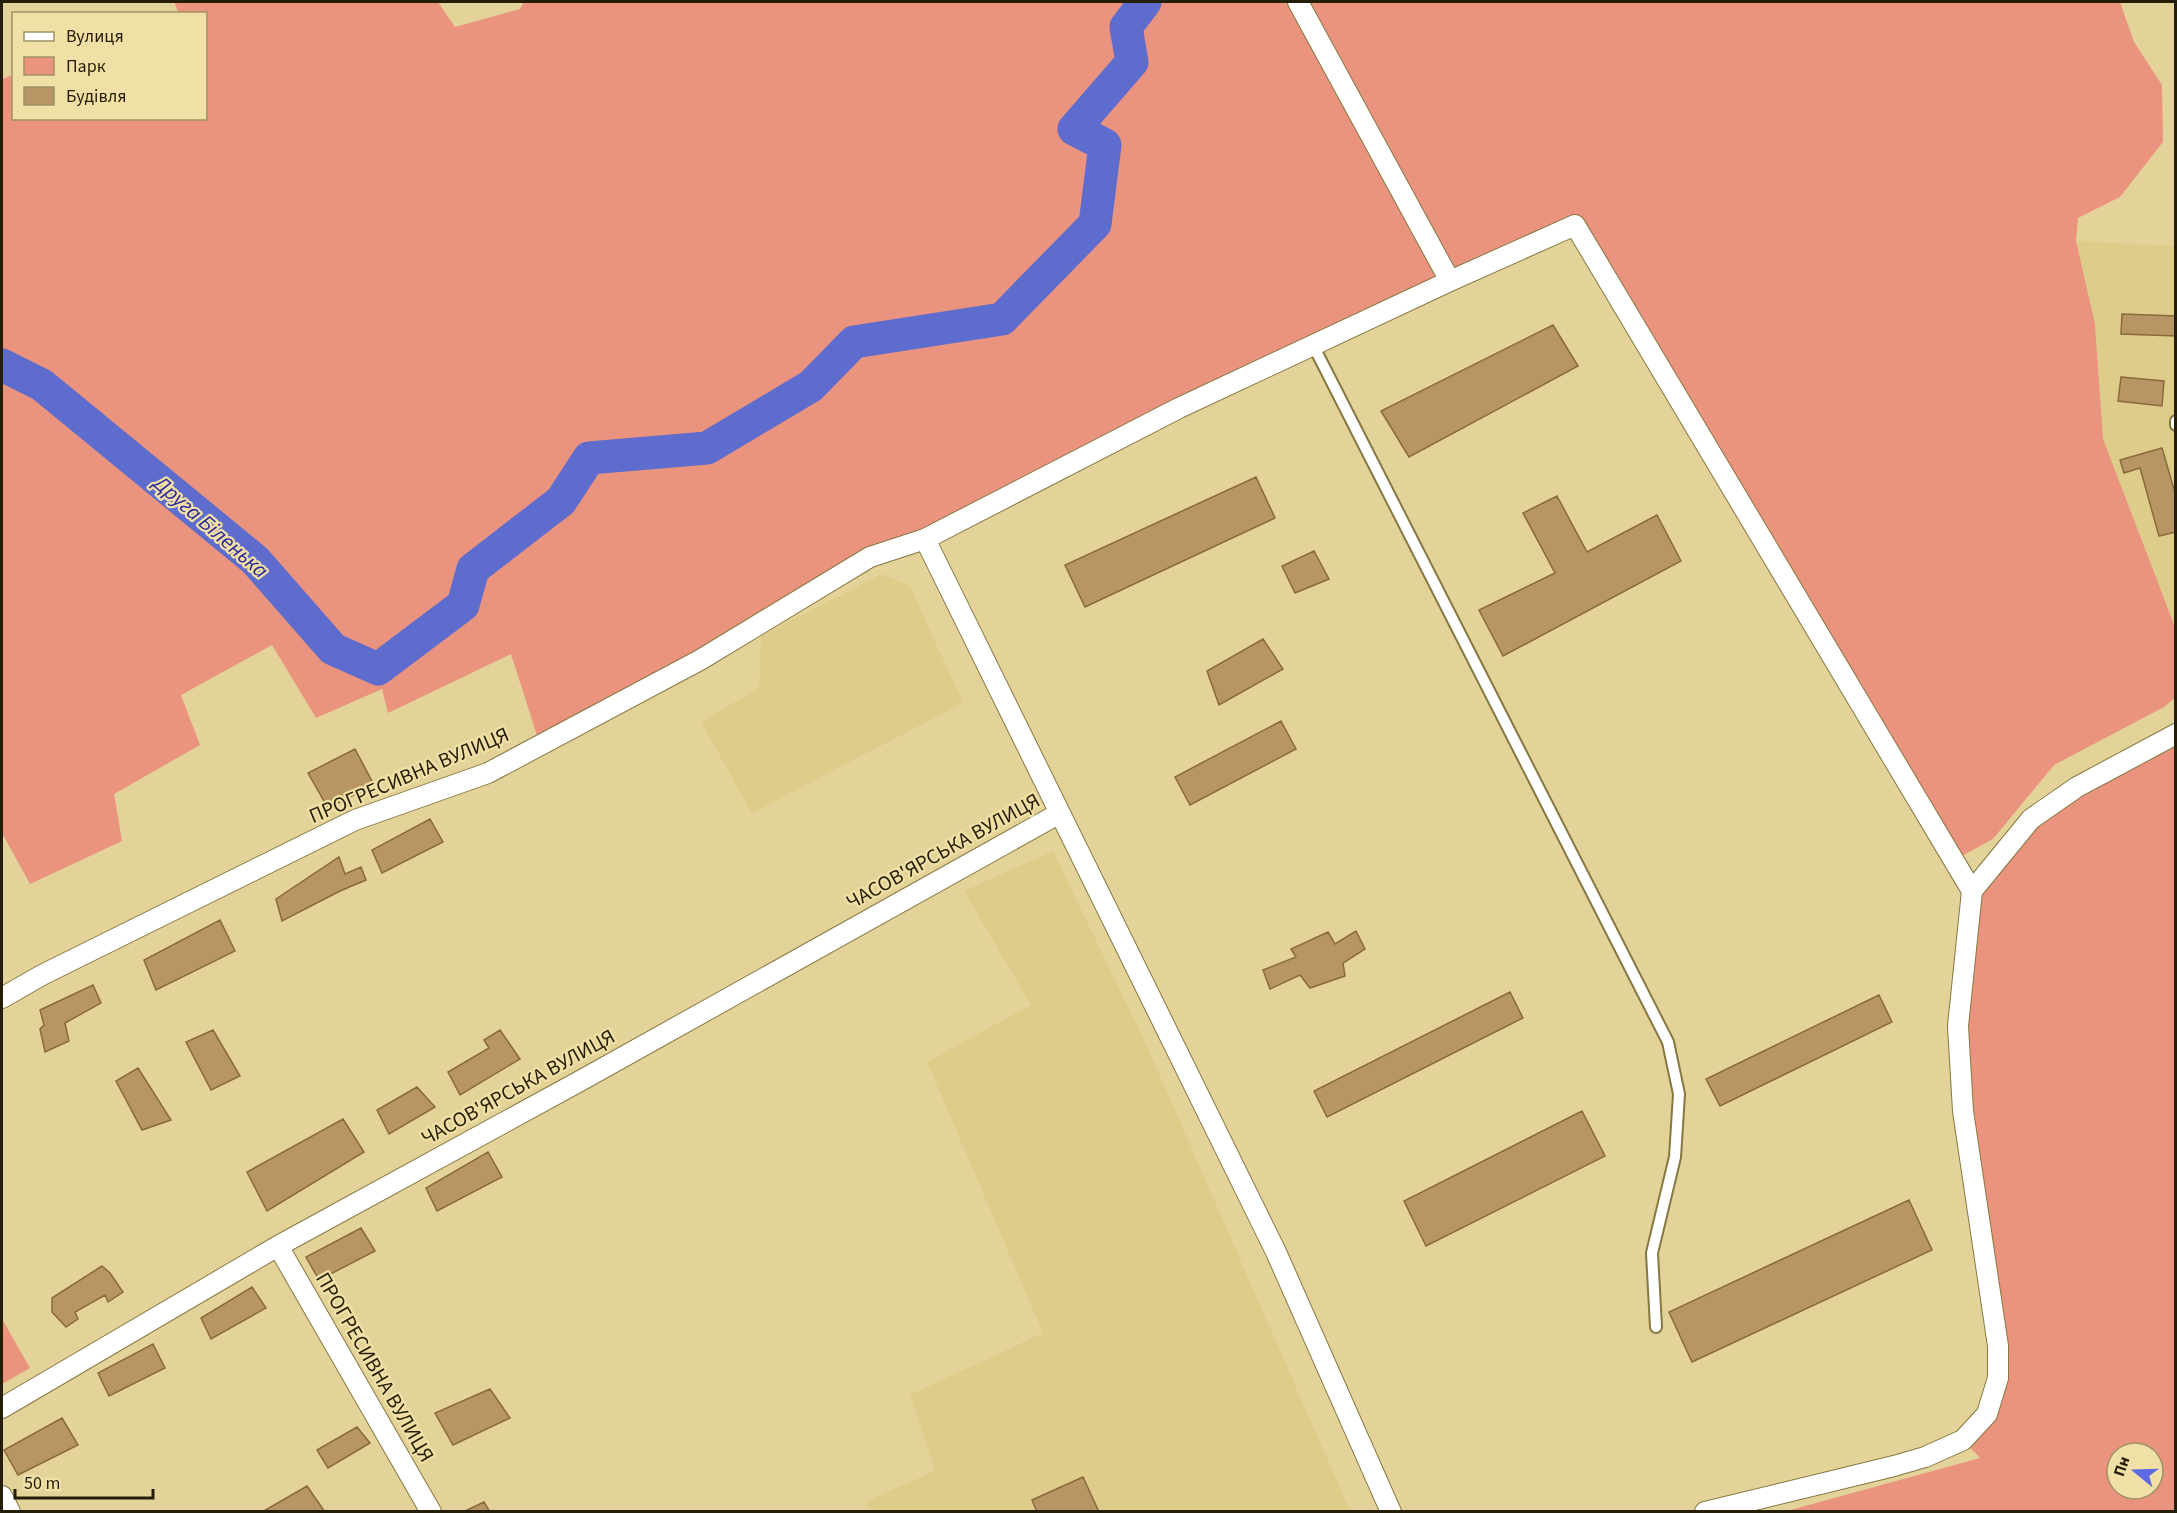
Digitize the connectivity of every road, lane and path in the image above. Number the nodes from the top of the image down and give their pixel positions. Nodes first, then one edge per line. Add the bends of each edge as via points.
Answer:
1 (1298, 2) edge
2 (1450, 281) junction
3 (1313, 345) junction
4 (925, 539) junction
5 (2175, 734) edge
6 (1060, 813) junction
7 (1971, 891) junction
8 (2, 998) edge
9 (278, 1246) junction
10 (1656, 1327) dead end
11 (2, 1408) edge
12 (2, 1496) edge
13 (10, 1512) edge
14 (431, 1512) edge
15 (1391, 1512) edge
16 (1705, 1512) edge

1 - 2 street
2 - 3 street, ПРОГРЕСИВНА ВУЛИЦЯ
2 - 7 street, ПРОГРЕСИВНА ВУЛИЦЯ via 1575,225
3 - 4 street, ПРОГРЕСИВНА ВУЛИЦЯ via 1179,408
3 - 10 lane via 1668,1042 1679,1094 1675,1157 1652,1253
4 - 6 street
4 - 8 street, ПРОГРЕСИВНА ВУЛИЦЯ via 870,557 700,660 488,773 355,820
5 - 7 street via 2077,786 2031,819
6 - 9 street, ЧАСОВ'ЯРСЬКА ВУЛИЦЯ
6 - 15 street via 1276,1252
7 - 16 street via 1958,1026 1963,1111 1998,1346 1998,1378 1987,1414 1963,1440 1925,1457
9 - 11 street, ЧАСОВ'ЯРСЬКА ВУЛИЦЯ
9 - 14 street, ПРОГРЕСИВНА ВУЛИЦЯ
12 - 13 street

